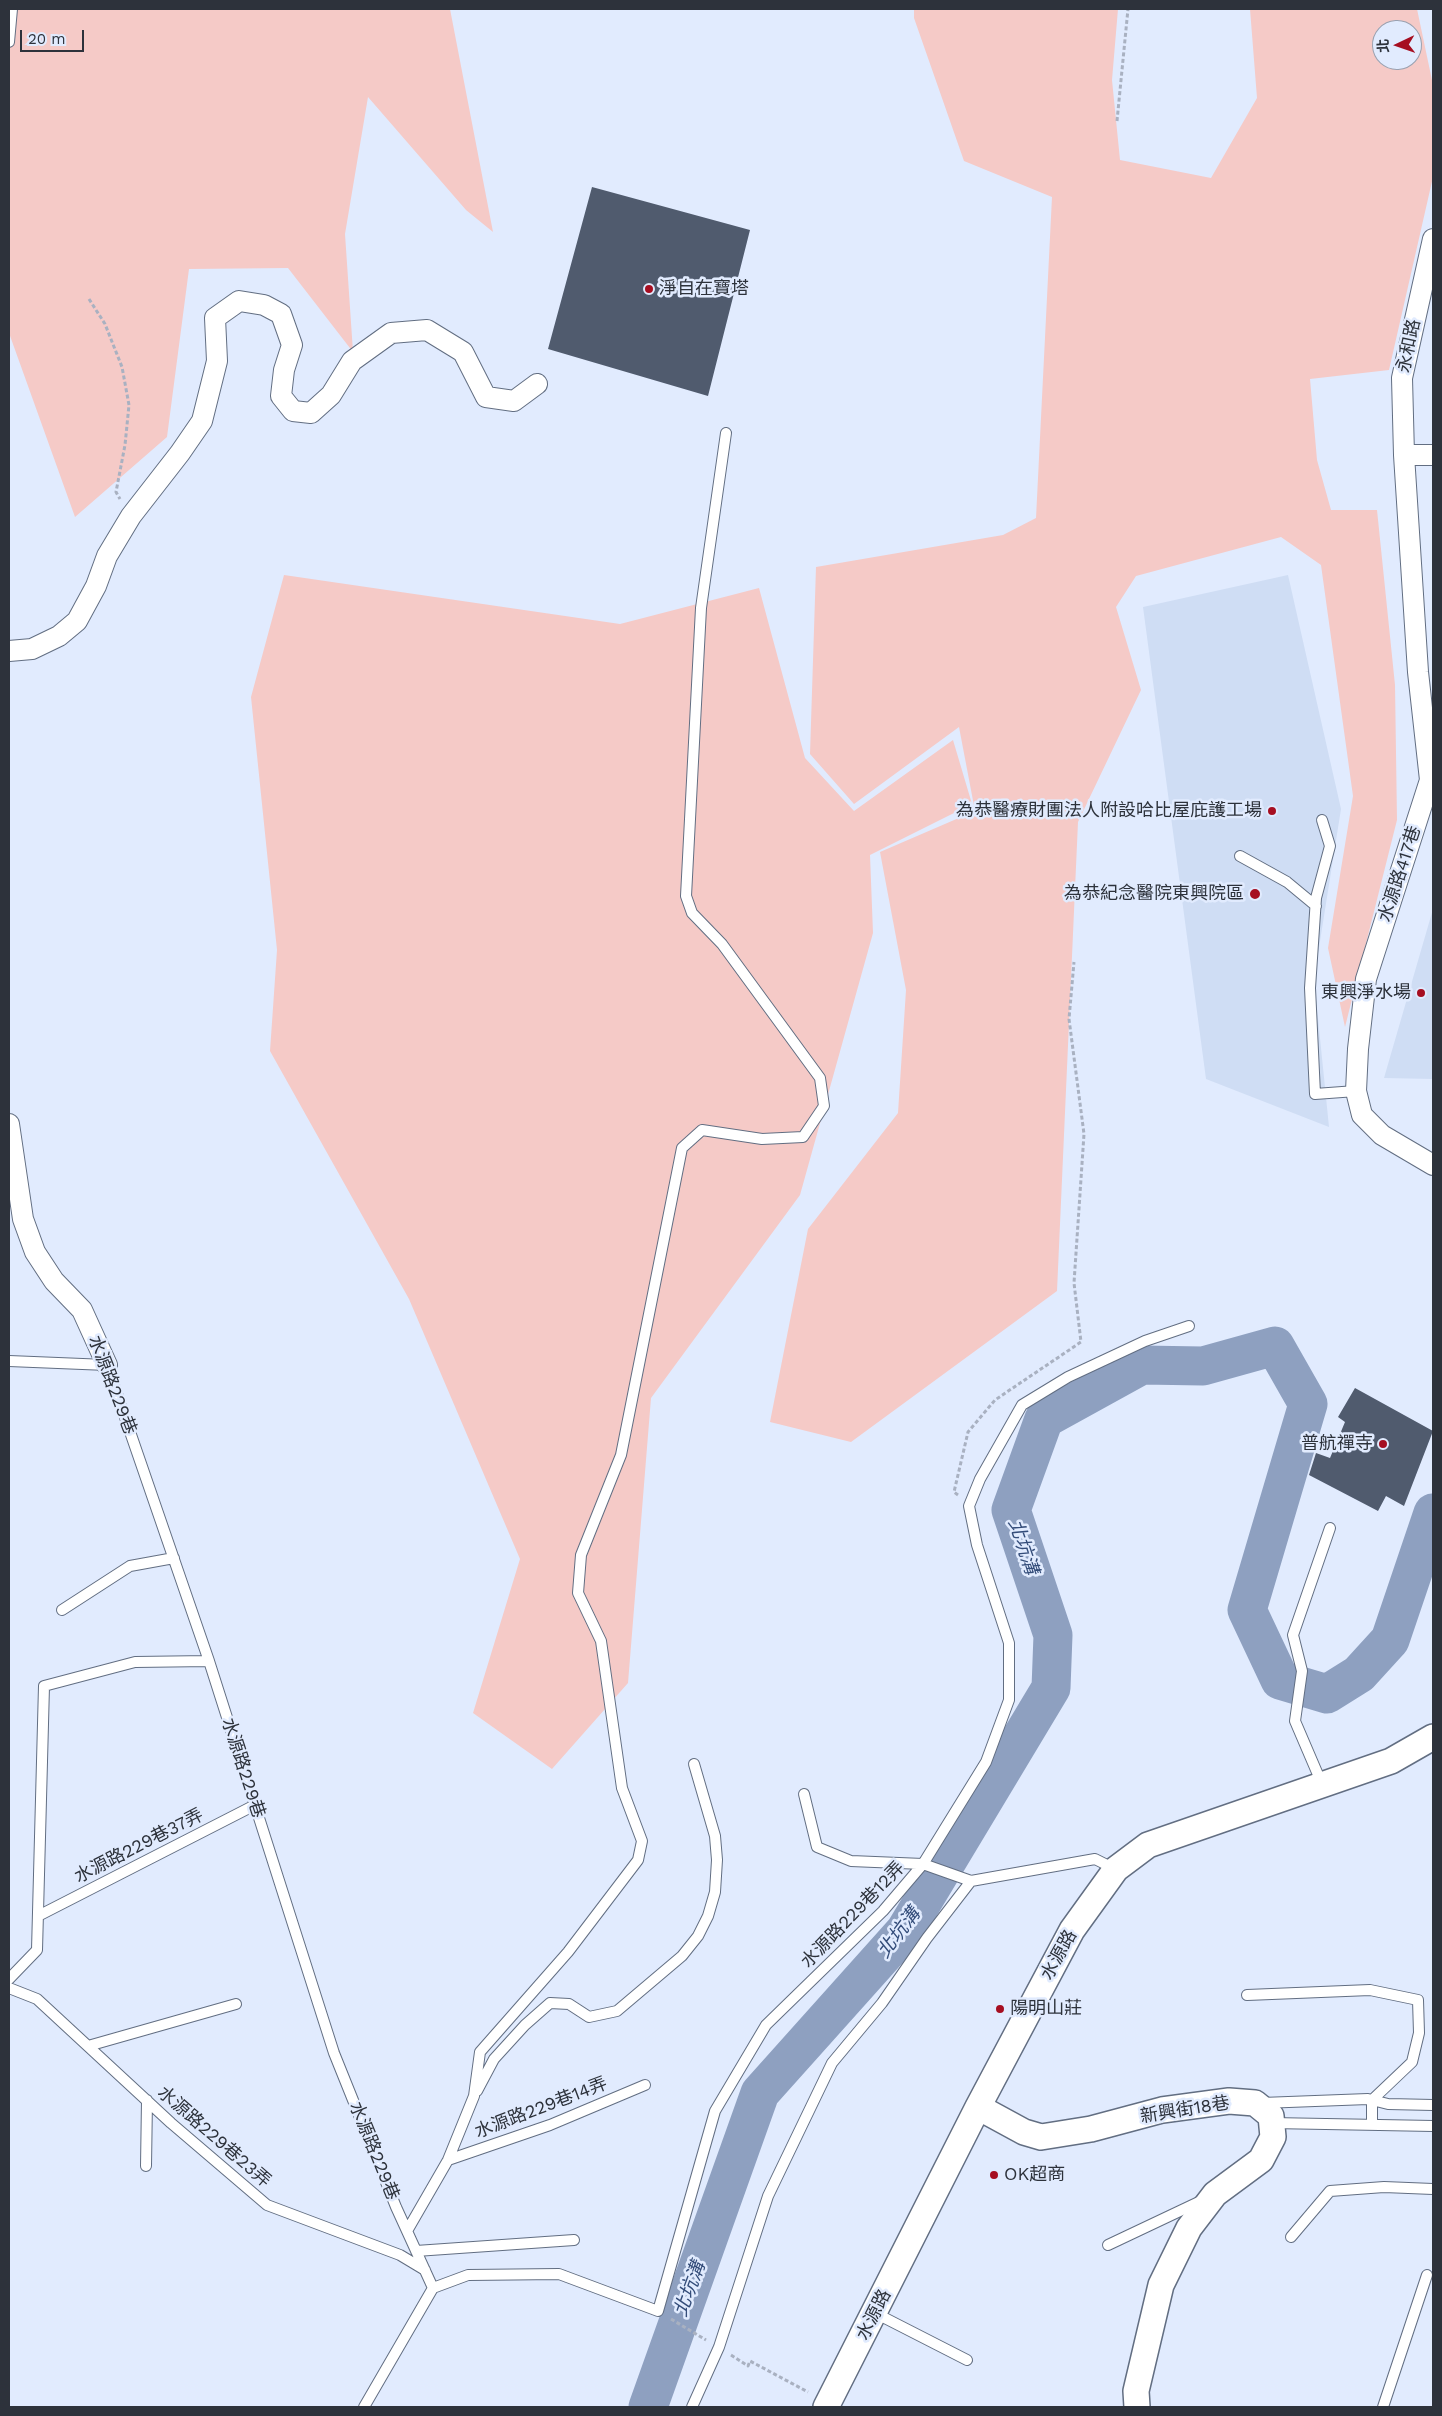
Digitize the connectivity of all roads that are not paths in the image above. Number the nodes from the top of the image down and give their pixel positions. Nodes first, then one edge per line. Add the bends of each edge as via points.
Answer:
1 (12, 9) edge
2 (9, 42) edge
3 (1433, 239) edge
4 (537, 384) dead end
5 (726, 433) dead end
6 (1404, 455) junction
7 (1433, 455) edge
8 (9, 651) edge
9 (1322, 820) dead end
10 (1240, 856) dead end
11 (1316, 906) junction
12 (1356, 1091) junction
13 (9, 1124) edge
14 (1433, 1167) edge
15 (1189, 1326) dead end
16 (9, 1361) edge
17 (106, 1365) junction
18 (1330, 1528) dead end
19 (174, 1558) junction
20 (62, 1610) dead end
21 (209, 1661) junction
22 (1433, 1737) edge
23 (694, 1764) dead end
24 (1323, 1786) junction
25 (804, 1794) dead end
26 (255, 1805) junction
27 (923, 1864) junction
28 (1116, 1869) junction
29 (971, 1881) junction
30 (38, 1916) junction
31 (9, 1979) edge
32 (9, 1988) edge
33 (1247, 1995) dead end
34 (236, 2004) dead end
35 (88, 2046) junction
36 (645, 2085) dead end
37 (474, 2096) junction
38 (146, 2100) junction
39 (1372, 2100) junction
40 (1255, 2103) junction
41 (1433, 2105) edge
42 (978, 2107) junction
43 (1272, 2123) junction
44 (1372, 2124) junction
45 (1433, 2126) edge
46 (448, 2160) junction
47 (146, 2166) dead end
48 (1433, 2189) edge
49 (1215, 2194) junction
50 (407, 2231) junction
51 (1291, 2237) dead end
52 (574, 2240) dead end
53 (1108, 2245) dead end
54 (416, 2252) junction
55 (424, 2270) junction
56 (1427, 2275) dead end
57 (433, 2288) junction
58 (874, 2313) junction
59 (967, 2360) dead end
60 (828, 2405) edge
61 (364, 2407) edge
62 (692, 2407) edge
63 (1137, 2407) edge
64 (1383, 2407) edge

1 - 2 lane
3 - 6 street, 永和路 via 1402,378
4 - 8 street via 514,401 486,397 463,352 427,330 391,333 352,361 331,395 311,413 293,411 280,396 292,345 281,314 264,305 239,301 215,318 217,361 202,421 131,516 107,556 96,586 77,621 60,636 32,649
5 - 37 lane via 701,608 686,896 692,913 722,944 820,1078 824,1106 803,1137 762,1139 702,1130 682,1148 622,1455 581,1555 578,1593 601,1641 622,1788 642,1841 638,1860 568,1952 480,2052
6 - 7 street
6 - 12 street, 水源路417巷 via 1418,672 1430,780 1366,979
9 - 11 lane via 1330,846
10 - 11 lane via 1287,882
11 - 12 lane via 1310,988 1315,1094
12 - 14 street, 水源路417巷 via 1362,1115 1382,1135
13 - 17 street, 水源路229巷 via 23,1219 35,1252 54,1281 82,1310
15 - 27 lane, 水源路229巷12弄 via 1145,1341 1068,1377 1022,1405 980,1479 969,1506 977,1545 1009,1643 1009,1700 986,1762
16 - 17 lane
17 - 19 lane, 水源路229巷
18 - 24 lane via 1294,1635 1302,1671 1296,1721
19 - 20 lane via 130,1566
19 - 21 lane, 水源路229巷
21 - 26 lane, 水源路229巷
21 - 30 lane via 134,1662 44,1686
22 - 24 street, 水源路 via 1391,1761
23 - 37 lane via 715,1836 717,1860 715,1892 698,1936 682,1956 616,2011 589,2017 569,2004 550,2003 494,2059
24 - 28 street, 水源路 via 1148,1846
25 - 27 lane via 817,1847 851,1861
26 - 30 lane, 水源路229巷37弄
26 - 50 lane, 水源路229巷 via 334,2053
27 - 29 lane
27 - 57 lane, 水源路229巷12弄 via 883,1911 766,2026 715,2111 658,2311 559,2274 468,2275
28 - 29 lane via 1095,1859
28 - 42 street, 水源路 via 1072,1930
29 - 62 lane via 882,2003 832,2063 768,2196 719,2347
30 - 31 lane via 37,1950
32 - 35 lane, 水源路229巷23弄 via 37,1999
33 - 39 lane via 1370,1990 1418,2000 1419,2033 1412,2062
34 - 35 lane
35 - 38 lane, 水源路229巷23弄
36 - 46 lane, 水源路229巷14弄 via 550,2125
37 - 46 lane
38 - 47 lane
38 - 55 lane, 水源路229巷23弄 via 267,2205 400,2255
39 - 40 lane
39 - 41 lane via 1388,2104
39 - 44 lane
40 - 42 street, 新興街18巷 via 1229,2101 1162,2110 1091,2130 1041,2137 1024,2132
40 - 43 street, 新興街18巷 via 1271,2116
42 - 58 street, 水源路
43 - 44 lane
43 - 49 street via 1273,2137 1261,2160
44 - 45 lane
46 - 50 lane
48 - 51 lane via 1384,2187 1330,2191
49 - 53 lane
49 - 63 street via 1189,2228 1161,2285 1136,2391
50 - 54 lane, 水源路229巷
52 - 54 lane
54 - 55 lane, 水源路229巷
55 - 57 lane, 水源路229巷
56 - 64 lane
57 - 61 lane
58 - 59 lane
58 - 60 street, 水源路

